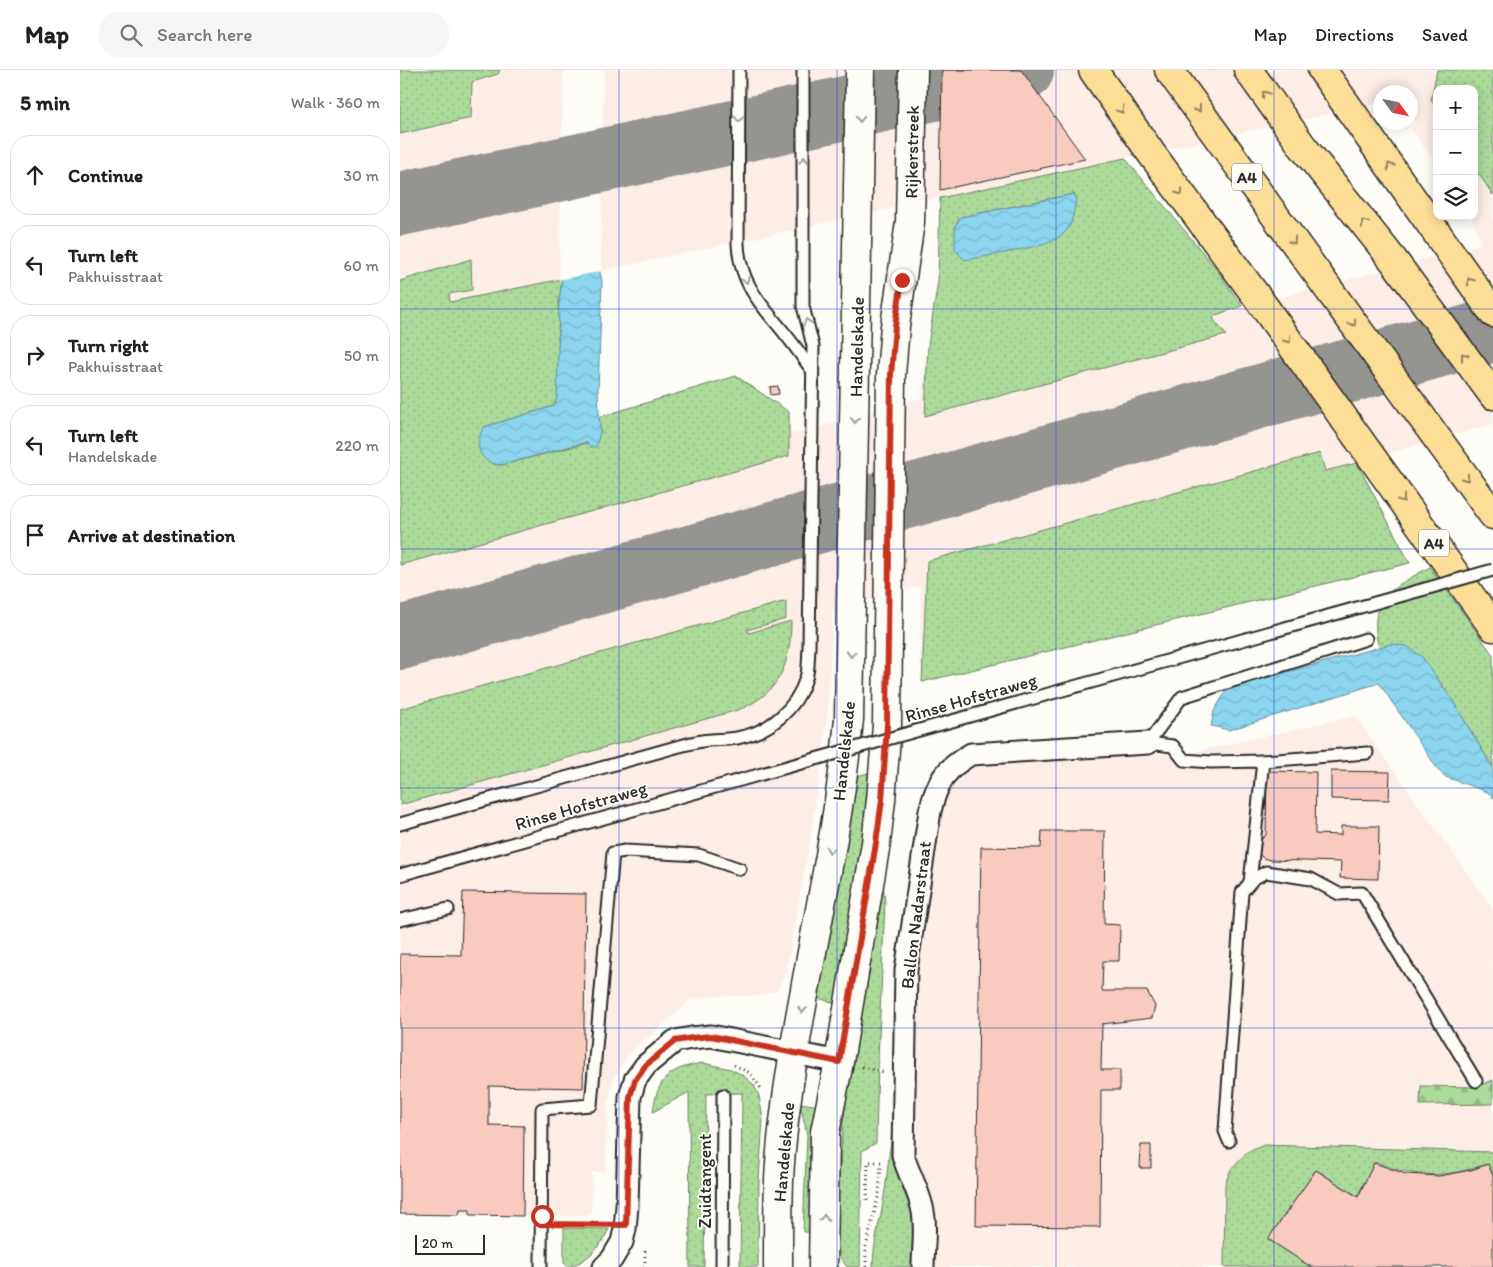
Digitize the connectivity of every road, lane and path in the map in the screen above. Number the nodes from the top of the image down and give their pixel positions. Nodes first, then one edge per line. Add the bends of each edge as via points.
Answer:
1 (739, 70) edge
2 (803, 70) edge
3 (860, 70) edge
4 (913, 70) edge
5 (1093, 70) edge
6 (1169, 70) edge
7 (1248, 70) edge
8 (1322, 70) edge
9 (909, 234) joint
10 (1493, 312) edge
11 (812, 370) junction
12 (1493, 395) edge
13 (1493, 515) edge
14 (1493, 570) edge
15 (1493, 627) edge
16 (1366, 639) dead end
17 (1148, 743) junction
18 (1367, 753) dead end
19 (1263, 761) junction
20 (400, 824) edge
21 (740, 870) dead end
22 (400, 875) edge
23 (1250, 882) junction
24 (448, 909) dead end
25 (400, 920) edge
26 (794, 1053) junction
27 (839, 1062) junction
28 (727, 1063) dead end
29 (1476, 1081) dead end
30 (764, 1093) dead end
31 (722, 1095) dead end
32 (1229, 1141) dead end
33 (881, 1162) dead end
34 (867, 1200) dead end
35 (542, 1224) junction
36 (626, 1225) junction
37 (613, 1262) edge
38 (541, 1267) edge
39 (722, 1267) edge
40 (778, 1267) edge
41 (823, 1267) edge
42 (923, 1267) edge

1 -> 11 lane via 738,244 742,267 751,292
11 -> 2 lane via 813,346 803,306
3 -> 26 street, Handelskade via 849,719 839,802
4 - 9 street, Rijkerstreek
5 -> 15 highway, A4
6 -> 13 highway, A4
12 -> 7 highway
10 -> 8 highway
9 - 27 street, Handelskade via 891,375 887,725 882,800
11 - 20 lane via 808,668 800,693 788,709 770,725 749,735 676,747
14 - 22 lane, Rinse Hofstraweg, bridge
16 - 17 lane via 1182,697
17 - 19 lane via 1173,746 1184,760
17 - 42 street, Ballon Nadarstraat via 972,754 956,762 934,792 906,970 903,1155 923,1209
18 - 19 lane
19 - 23 lane
21 - 35 lane via 698,856 613,853 591,1105 542,1108
23 - 29 lane via 1266,872 1311,878 1339,894 1362,893
23 - 32 lane via 1242,892 1225,1131
24 - 25 lane
26 - 27 street
26 - 36 street via 711,1036 675,1041 646,1065 635,1080 630,1097
26 - 40 street, Handelskade via 779,1179
41 -> 27 street, Handelskade via 825,1132
28 - 30 path via 750,1073
31 - 39 lane, Zuidtangent
33 - 34 path via 868,1162
35 - 36 path
35 - 38 lane
36 - 37 street

